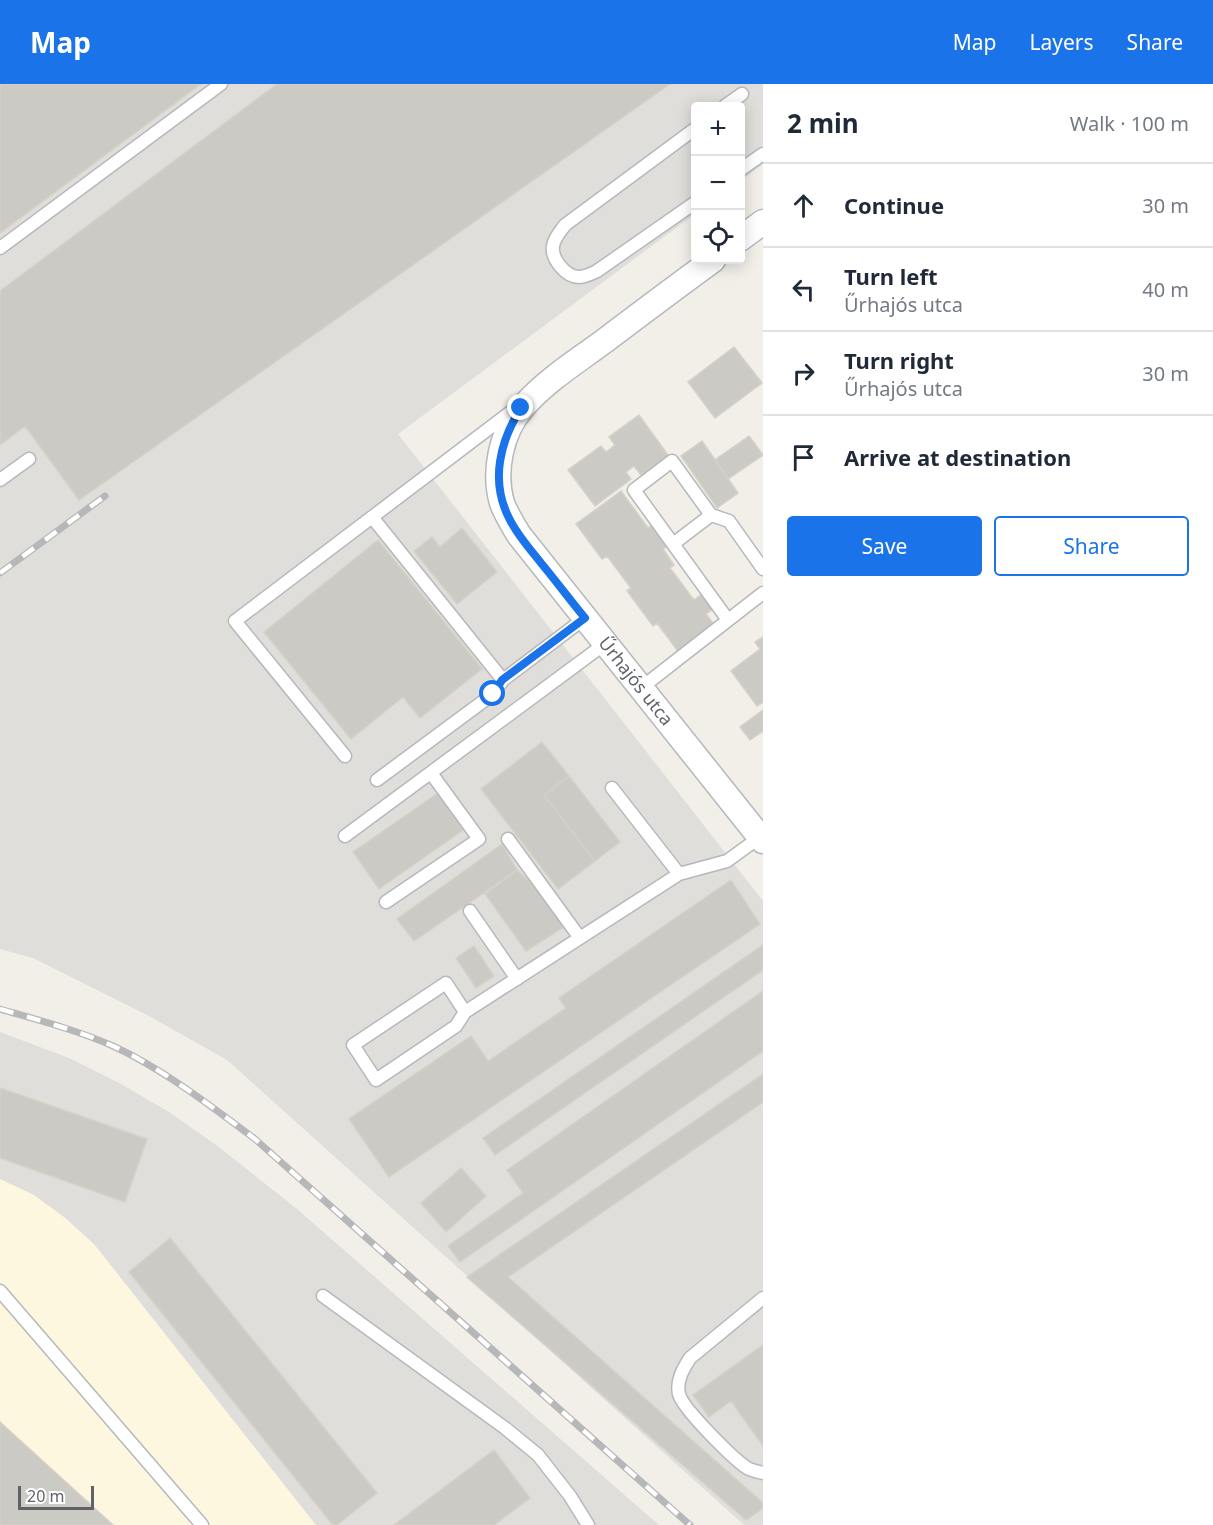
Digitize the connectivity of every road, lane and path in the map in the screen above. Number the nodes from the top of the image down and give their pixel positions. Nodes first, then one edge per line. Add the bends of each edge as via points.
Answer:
1 (221, 84) edge
2 (742, 94) dead end
3 (731, 102) edge
4 (691, 132) edge
5 (763, 154) edge
6 (745, 167) edge
7 (691, 205) edge
8 (763, 222) edge
9 (745, 236) edge
10 (0, 248) edge
11 (708, 264) edge
12 (554, 379) junction
13 (29, 459) dead end
14 (0, 480) edge
15 (711, 514) junction
16 (372, 517) junction
17 (673, 544) junction
18 (763, 569) edge
19 (763, 593) edge
20 (585, 618) junction
21 (728, 620) junction
22 (594, 657) junction
23 (502, 680) junction
24 (641, 688) junction
25 (345, 756) dead end
26 (431, 772) junction
27 (377, 780) dead end
28 (612, 788) dead end
29 (345, 836) dead end
30 (761, 839) edge
31 (508, 840) dead end
32 (679, 874) junction
33 (386, 902) dead end
34 (470, 911) dead end
35 (580, 938) junction
36 (517, 978) junction
37 (465, 1012) junction
38 (0, 1291) edge
39 (323, 1296) dead end
40 (763, 1298) edge
41 (763, 1473) edge
42 (202, 1525) edge
43 (588, 1525) edge

1 - 10 lane
2 - 3 lane
4 - 7 lane via 565,225 552,249 565,272 576,278 586,276
5 - 6 lane
8 - 9 street
11 - 12 street, Űrhajós utca
12 - 16 lane
12 - 20 street, Űrhajós utca via 521,408 504,441 500,459 502,500 519,535
13 - 14 lane
15 - 17 lane
15 - 17 lane via 672,461 634,490
15 - 18 lane via 729,521
16 - 23 lane
16 - 25 lane via 235,621
17 - 21 lane
19 - 21 lane
20 - 22 street, Űrhajós utca
20 - 23 lane
21 - 24 lane
22 - 24 street, Űrhajós utca
22 - 26 lane
23 - 27 lane via 493,694
24 - 30 street, Űrhajós utca
26 - 29 lane
26 - 33 lane via 479,839
28 - 32 lane
30 - 32 lane via 727,861
31 - 35 lane
32 - 35 lane
34 - 36 lane
35 - 36 lane
36 - 37 lane
37 - 37 lane via 456,1026 376,1080 353,1045 446,983
38 - 42 lane
39 - 43 lane via 538,1455
40 - 41 lane via 690,1358 682,1371 679,1394 688,1410 738,1460

